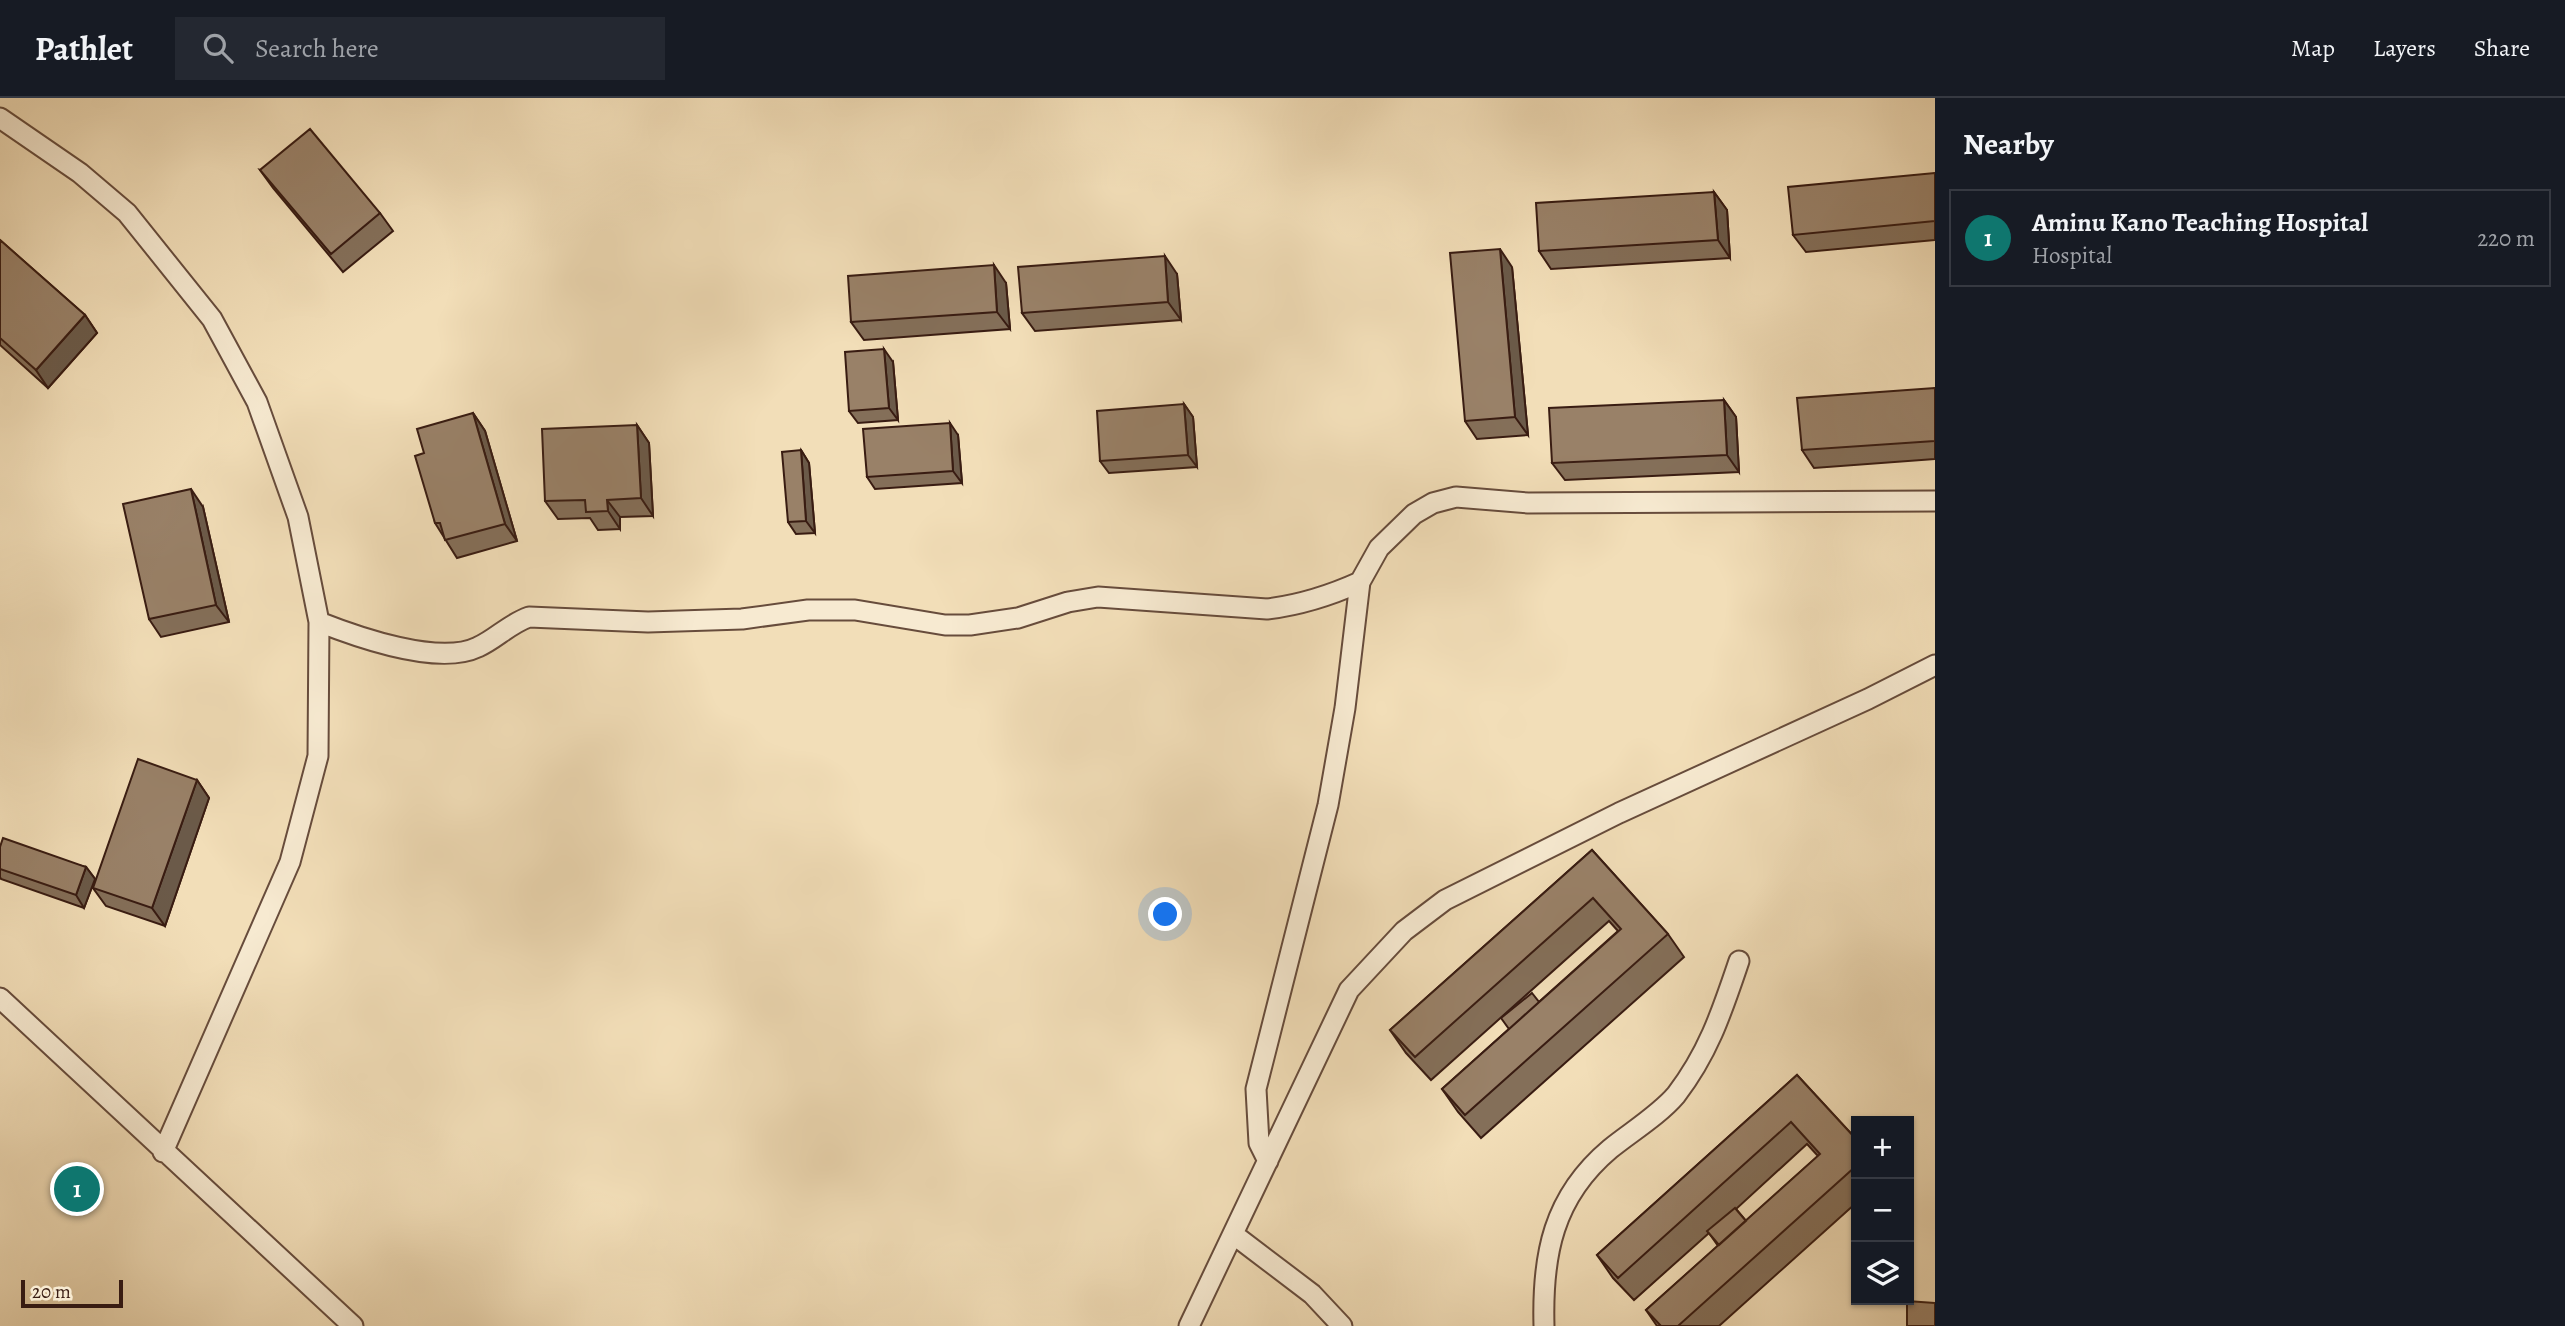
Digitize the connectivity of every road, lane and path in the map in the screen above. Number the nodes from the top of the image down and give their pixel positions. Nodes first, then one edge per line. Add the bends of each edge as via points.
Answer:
1 (0, 118) edge
2 (1935, 501) edge
3 (1360, 583) junction
4 (319, 622) junction
5 (1935, 665) edge
6 (1739, 961) dead end
7 (0, 998) edge
8 (163, 1152) junction
9 (1268, 1161) junction
10 (1233, 1234) junction
11 (353, 1326) edge
12 (1189, 1326) edge
13 (1342, 1326) edge
14 (1545, 1326) edge

1 - 4 lane via 80,173 127,214 212,319 257,402 298,517
2 - 3 lane via 1528,503 1456,498 1433,503 1414,514 1379,548
3 - 4 lane via 1325,598 1267,609 1098,597 970,625 855,610 808,610 742,620 529,617 477,647 456,652 400,648
3 - 9 lane via 1328,805 1256,1088 1259,1143
4 - 8 lane via 318,756 305,812 290,862
5 - 9 lane via 1619,813 1445,900 1424,915 1349,990
6 - 14 lane via 1713,1038 1675,1097 1595,1161 1559,1212 1543,1279
7 - 8 lane
8 - 11 lane
9 - 10 lane
10 - 12 lane
10 - 13 lane via 1312,1294

